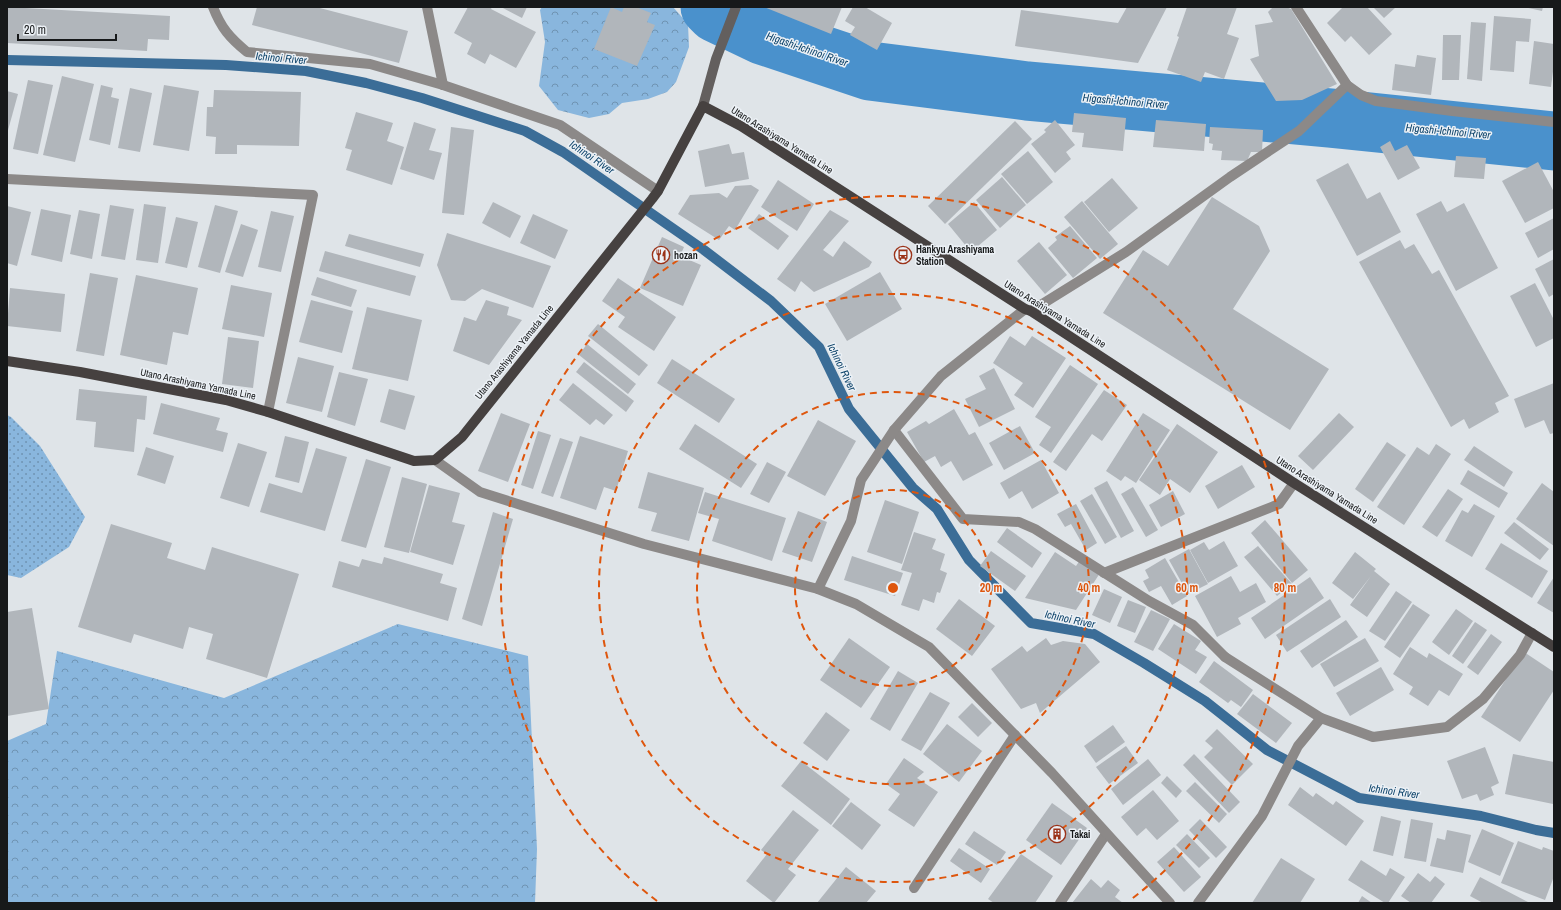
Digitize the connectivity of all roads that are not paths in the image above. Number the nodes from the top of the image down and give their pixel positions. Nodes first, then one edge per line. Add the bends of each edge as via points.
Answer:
1 (213, 7) edge
2 (427, 7) edge
3 (736, 7) edge
4 (1296, 7) edge
5 (443, 85) junction
6 (1347, 85) junction
7 (703, 106) junction
8 (1554, 122) edge
9 (7, 179) edge
10 (655, 195) junction
11 (1028, 310) junction
12 (7, 361) edge
13 (268, 412) junction
14 (894, 430) junction
15 (435, 460) junction
16 (1294, 483) junction
17 (1104, 573) junction
18 (818, 590) junction
19 (1532, 633) junction
20 (1554, 647) edge
21 (1321, 718) junction
22 (1015, 735) junction
23 (1106, 834) junction
24 (914, 888) dead end
25 (1060, 903) edge
26 (1170, 903) edge
27 (1198, 903) edge

1 - 5 street via 223,29 247,52 370,64
2 - 5 street
3 - 7 main road via 716,59
4 - 6 street
5 - 10 street via 560,125
6 - 8 street via 1361,96 1376,101
6 - 11 street via 1299,131 1126,252
7 - 10 main road, Utano Arashiyama Yamada Line
7 - 11 main road, Utano Arashiyama Yamada Line via 741,126
9 - 13 street via 313,195
10 - 15 main road, Utano Arashiyama Yamada Line via 462,436
11 - 14 street via 941,376
11 - 16 main road, Utano Arashiyama Yamada Line
12 - 13 main road, Utano Arashiyama Yamada Line via 226,400
13 - 15 main road, Utano Arashiyama Yamada Line via 414,461
14 - 17 street via 963,519 1019,522
14 - 18 street via 861,480 851,521
15 - 18 street via 480,492 644,544
16 - 17 street via 1279,504
16 - 19 main road, Utano Arashiyama Yamada Line
17 - 21 street via 1193,624 1225,657
18 - 22 street via 856,604 930,647
19 - 20 main road, Utano Arashiyama Yamada Line
19 - 21 street via 1520,655 1483,699 1447,727 1373,737
21 - 27 street via 1298,746 1262,816
22 - 23 street
22 - 24 street
23 - 25 street
23 - 26 street

